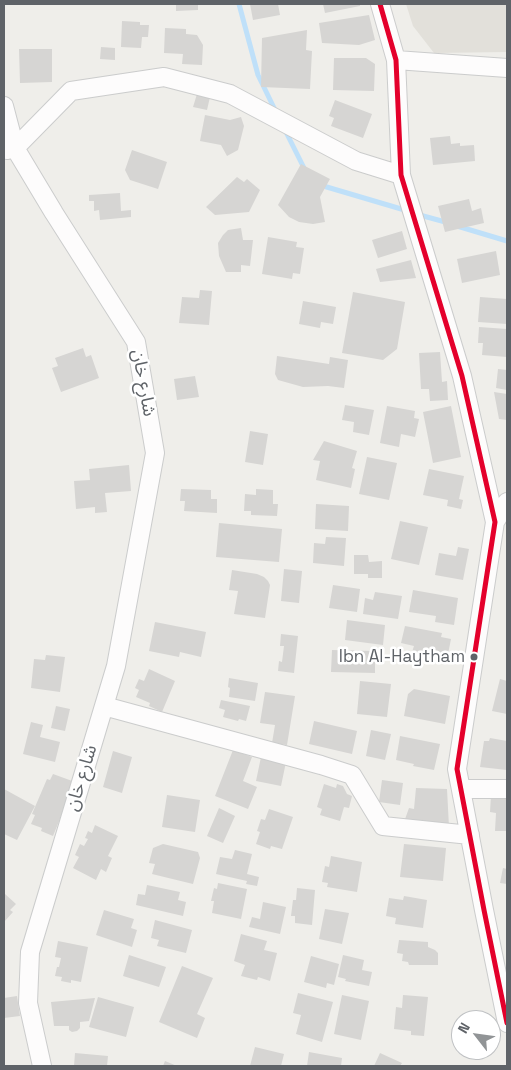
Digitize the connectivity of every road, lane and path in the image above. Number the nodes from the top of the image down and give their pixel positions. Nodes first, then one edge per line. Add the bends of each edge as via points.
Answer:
1 (380, 4) edge
2 (396, 60) junction
3 (507, 68) edge
4 (4, 106) edge
5 (9, 150) edge
6 (401, 175) junction
7 (507, 502) edge
8 (495, 522) junction
9 (104, 706) junction
10 (461, 788) junction
11 (507, 789) edge
12 (470, 835) junction
13 (507, 1023) edge
14 (42, 1066) edge

1 - 2 street
2 - 3 street
2 - 6 street
4 - 5 street, شارع خان
5 - 6 street via 71,91 164,77 230,94 356,161
5 - 9 street, شارع خان via 54,213 136,342 155,453 116,666
6 - 8 street via 462,376
7 - 8 street
8 - 10 street via 457,769
9 - 12 street via 352,775 383,826
9 - 14 street, شارع خان via 30,952 28,1003
10 - 11 street
10 - 12 street
12 - 13 street

